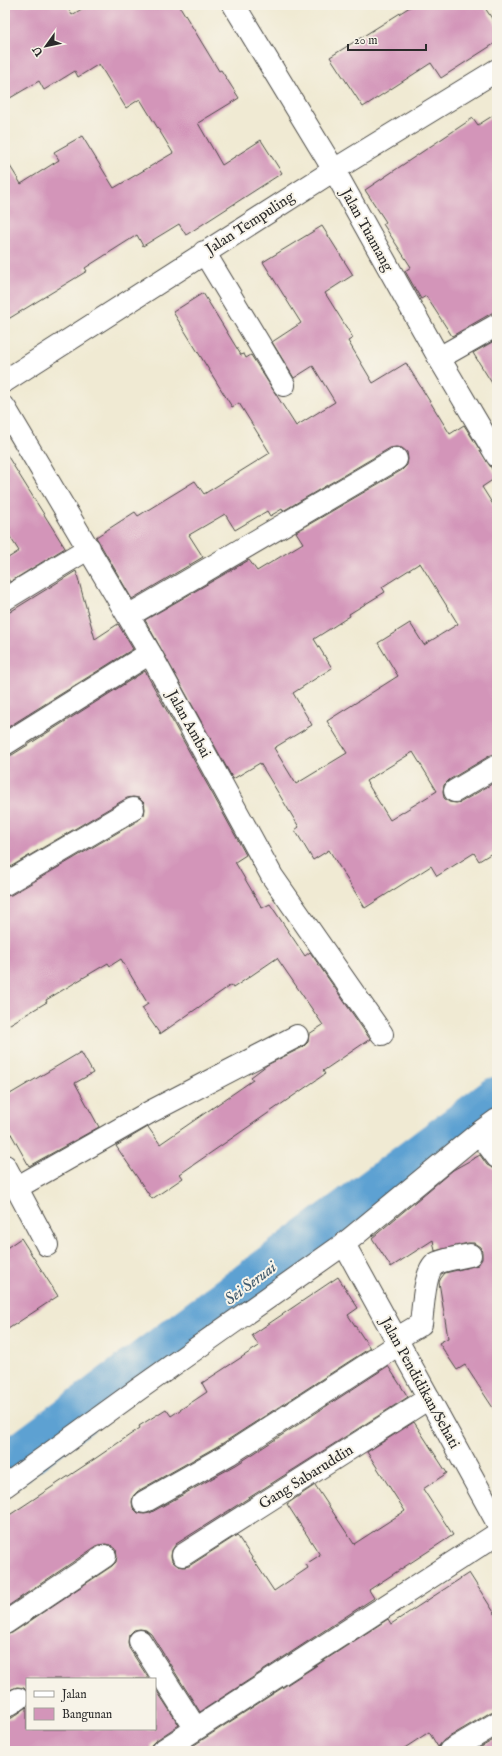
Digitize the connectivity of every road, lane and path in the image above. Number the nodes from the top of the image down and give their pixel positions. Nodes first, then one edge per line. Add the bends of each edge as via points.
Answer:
1 (234, 5) edge
2 (497, 70) edge
3 (334, 170) junction
4 (204, 252) junction
5 (497, 325) edge
6 (439, 358) junction
7 (5, 381) edge
8 (284, 385) dead end
9 (5, 408) edge
10 (474, 414) junction
11 (497, 423) edge
12 (497, 456) edge
13 (396, 459) dead end
14 (89, 548) junction
15 (5, 600) edge
16 (128, 616) junction
17 (150, 653) junction
18 (5, 744) edge
19 (497, 766) edge
20 (455, 791) dead end
21 (133, 809) dead end
22 (5, 884) edge
23 (382, 1034) dead end
24 (297, 1036) dead end
25 (497, 1120) edge
26 (479, 1132) junction
27 (497, 1157) edge
28 (5, 1166) edge
29 (16, 1188) junction
30 (344, 1244) junction
31 (47, 1245) dead end
32 (470, 1255) dead end
33 (398, 1342) junction
34 (429, 1398) junction
35 (5, 1486) edge
36 (144, 1502) dead end
37 (497, 1522) edge
38 (497, 1534) edge
39 (183, 1555) dead end
40 (105, 1556) dead end
41 (5, 1622) edge
42 (140, 1641) dead end
43 (497, 1723) edge
44 (196, 1729) junction
45 (162, 1751) edge
46 (450, 1751) edge

1 - 3 street, Jalan Tuamang
2 - 3 street, Jalan Tempuling
3 - 4 street, Jalan Tempuling
3 - 6 street, Jalan Tuamang
4 - 7 street, Jalan Tempuling
4 - 8 street
5 - 6 street
6 - 10 street, Jalan Tuamang
9 - 14 street, Jalan Ambai
10 - 11 street
10 - 12 street, Jalan Tuamang
13 - 16 street
14 - 15 street
14 - 16 street, Jalan Ambai
16 - 17 street, Jalan Ambai
17 - 18 street
17 - 23 street, Jalan Ambai via 272,876
19 - 20 street
21 - 22 street
24 - 29 street via 150,1112
25 - 26 street
26 - 27 street
26 - 30 street
28 - 29 street
29 - 31 street
30 - 33 street, Jalan Pendidikan/Sehati
30 - 35 street
32 - 33 street via 437,1263 431,1267 421,1324
33 - 34 street, Jalan Pendidikan/Sehati
33 - 36 street via 234,1450
34 - 37 street, Jalan Pendidikan/Sehati
34 - 39 street, Gang Sabaruddin
38 - 44 street
40 - 41 street
42 - 44 street
43 - 46 street
44 - 45 street

